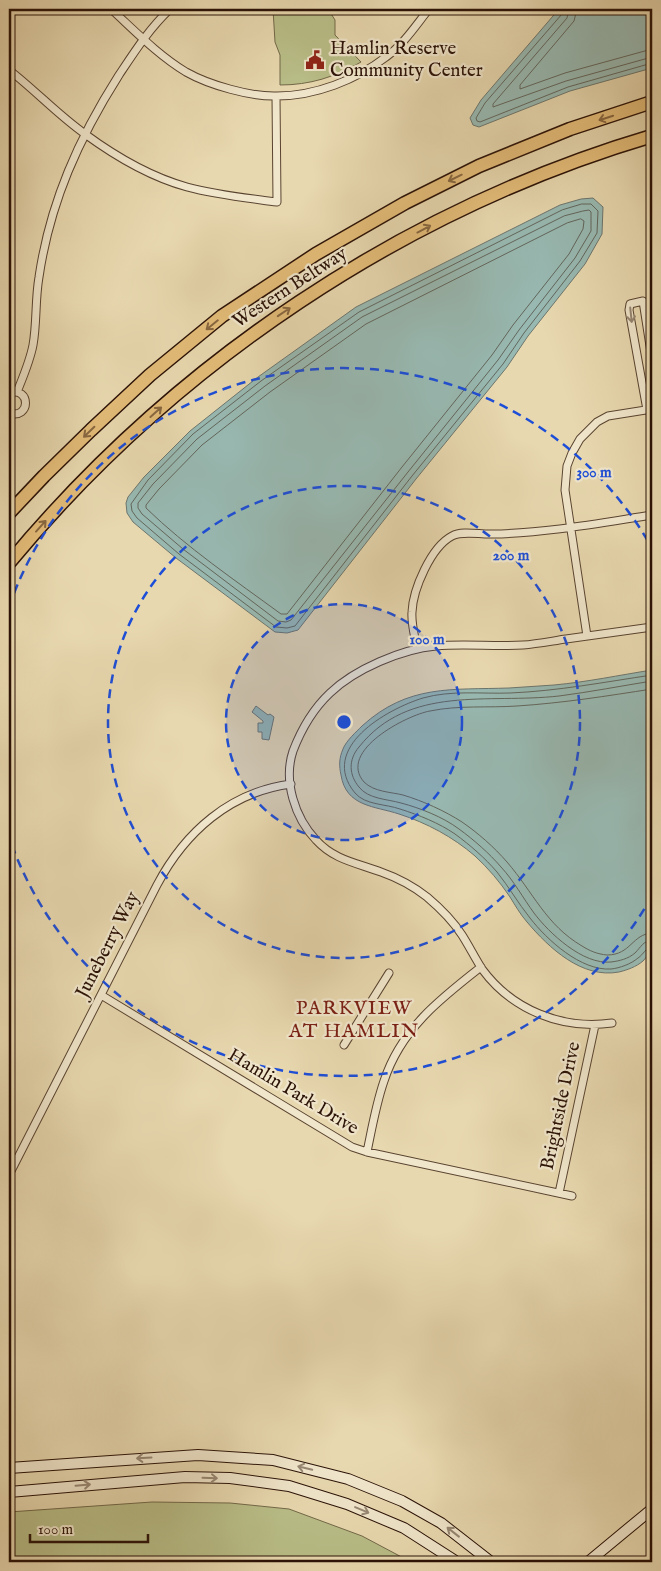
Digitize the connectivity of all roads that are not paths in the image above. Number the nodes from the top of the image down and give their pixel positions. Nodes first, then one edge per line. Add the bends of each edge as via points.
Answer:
1 (111, 9) edge
2 (170, 9) edge
3 (425, 9) edge
4 (429, 9) edge
5 (421, 19) junction
6 (143, 39) junction
7 (9, 70) edge
8 (276, 96) junction
9 (652, 102) edge
10 (85, 134) junction
11 (652, 136) edge
12 (652, 359) edge
13 (17, 392) junction
14 (9, 393) edge
15 (649, 409) edge
16 (9, 413) edge
17 (9, 513) edge
18 (652, 515) edge
19 (570, 527) junction
20 (9, 563) edge
21 (652, 627) edge
22 (587, 636) junction
23 (417, 649) junction
24 (291, 784) junction
25 (481, 967) junction
26 (389, 974) dead end
27 (101, 995) junction
28 (612, 1024) dead end
29 (595, 1025) junction
30 (344, 1045) dead end
31 (367, 1152) junction
32 (9, 1175) edge
33 (559, 1192) junction
34 (572, 1196) dead end
35 (9, 1468) edge
36 (9, 1492) edge
37 (652, 1509) edge
38 (457, 1562) edge
39 (491, 1562) edge
40 (588, 1562) edge

1 - 6 street
2 - 6 street
3 - 5 street
4 - 5 street
5 - 8 street via 387,56 357,75 303,93
6 - 8 street via 164,57 209,82 237,91
6 - 10 street
7 - 10 street
8 - 10 street via 278,202 227,196 185,186 118,156
9 -> 17 highway, Western Beltway via 479,166 405,203 316,254 222,316 150,375
10 - 13 street via 57,198 39,277 33,346
20 -> 11 highway, Western Beltway via 111,453 168,401 241,342 322,286 452,214 538,175
12 -> 15 street via 643,301 630,304
13 - 14 street
13 - 16 street via 26,400 25,408 19,414
15 - 19 street via 608,416 580,439 565,478
18 - 19 street
19 - 22 street
19 - 23 street via 503,534 460,534 448,539 424,570 416,592 412,623
21 - 22 street
22 - 23 street via 523,645
23 - 24 street via 360,671 330,693 299,734 292,757
24 - 25 street via 301,819 321,845 345,861 404,882 429,899 457,928
24 - 27 street, Juneberry Way via 264,788 236,801 211,817 187,840 161,876
25 - 29 street via 500,989 527,1008 563,1022
25 - 31 street via 428,1010 400,1046 384,1081
26 - 30 street
27 - 31 street, Hamlin Park Drive via 337,1139
27 - 32 street, Juneberry Way
28 - 29 street
29 - 33 street, Brightside Drive
31 - 33 street, Hamlin Park Drive
33 - 34 street, Hamlin Park Drive
39 -> 35 main road via 441,1523 402,1501 348,1479 273,1460 198,1455
36 -> 38 main road via 185,1477 230,1478 289,1486 347,1504 404,1528
37 - 40 main road

